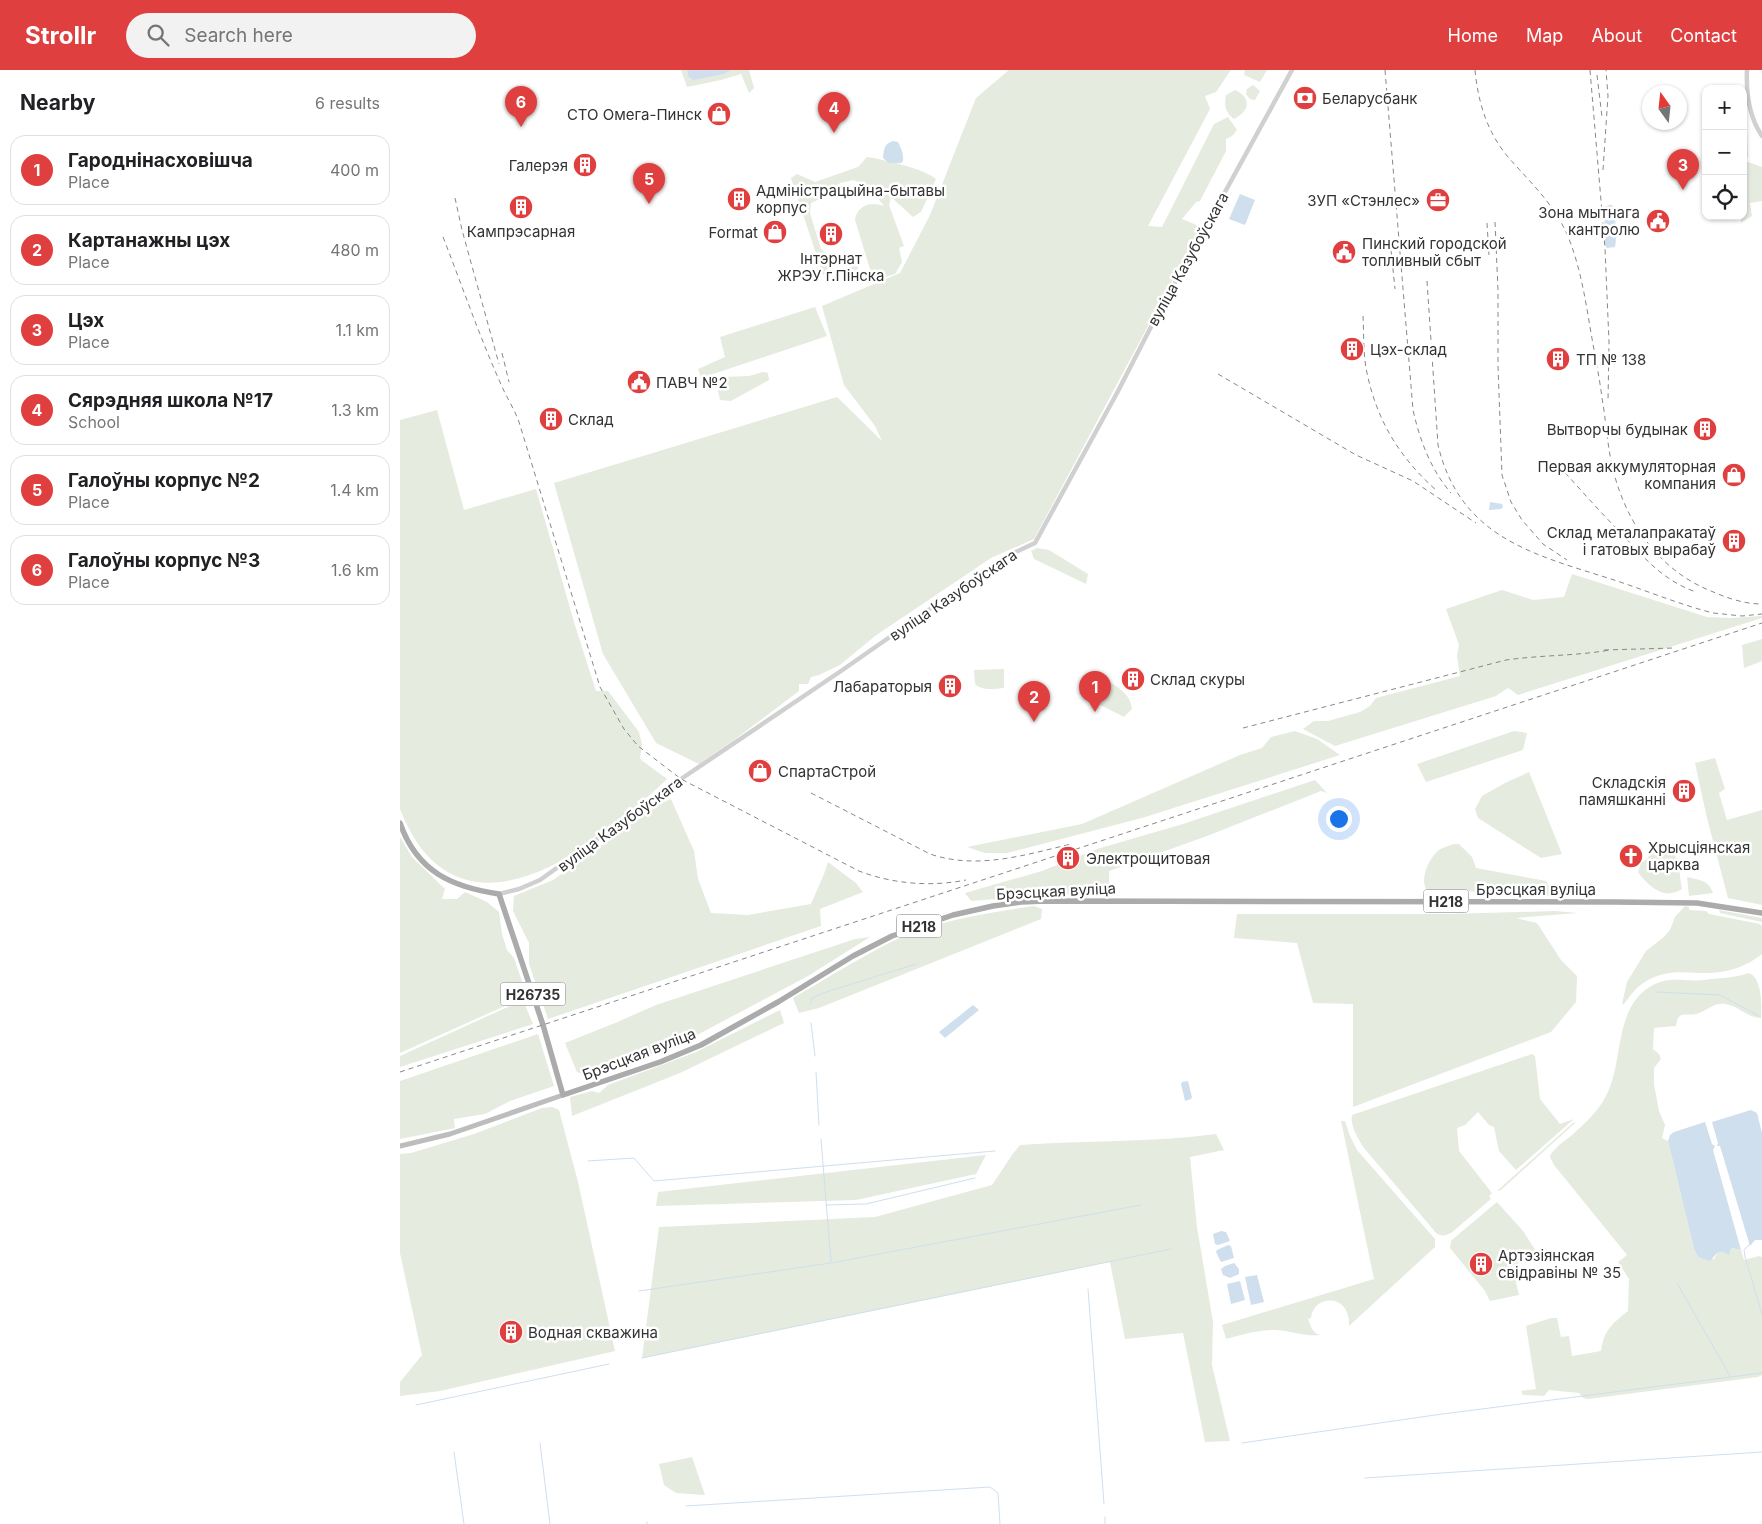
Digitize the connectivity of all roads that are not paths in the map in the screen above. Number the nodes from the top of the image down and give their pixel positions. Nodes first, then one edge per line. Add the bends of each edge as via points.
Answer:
1 (1292, 70) edge
2 (1747, 70) edge
3 (1762, 136) edge
4 (400, 824) edge
5 (499, 894) junction
6 (1762, 913) edge
7 (563, 1095) junction
8 (400, 1146) edge

1 - 5 street, вуліца Казубоўскага via 1035,543 1006,557 953,593 540,880
2 - 3 street via 1746,90
4 - 5 main road via 415,853 437,875 462,887
5 - 7 main road, Н26735
6 - 7 main road, Брэсцкая вуліца / Н218 via 1697,903 1615,902 1056,901 993,906 953,915 892,936 701,1045
7 - 8 main road, Брэсцкая вуліца / Н218 via 450,1134

